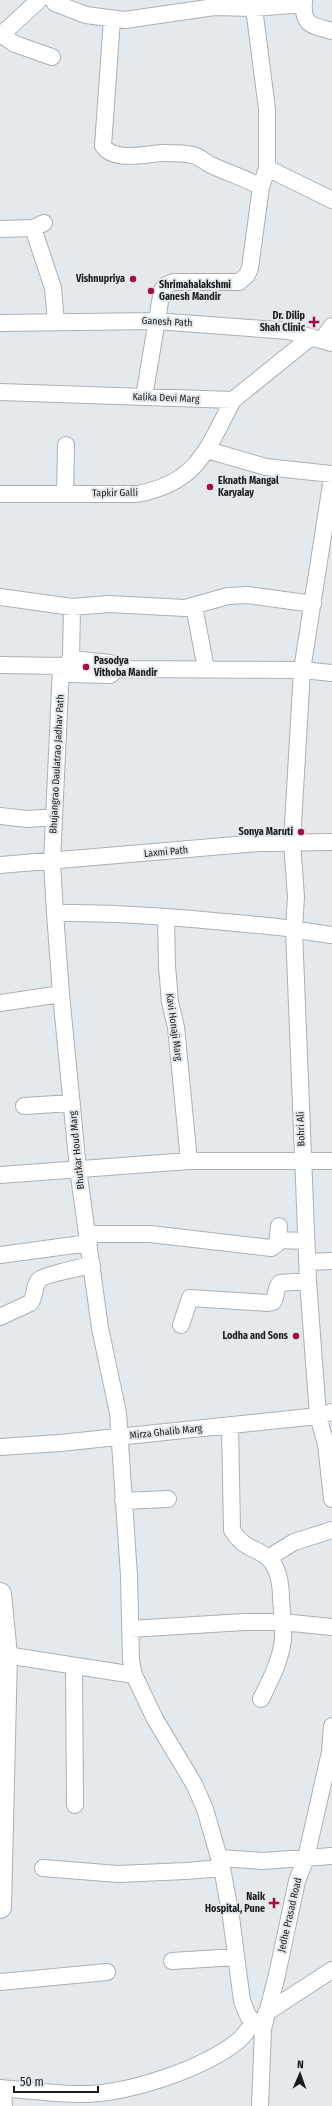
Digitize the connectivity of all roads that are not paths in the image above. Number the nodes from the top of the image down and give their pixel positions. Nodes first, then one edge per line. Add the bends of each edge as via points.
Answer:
1 (38, 0) edge
2 (53, 0) edge
3 (304, 2) edge
4 (213, 4) edge
5 (253, 4) edge
6 (112, 19) junction
7 (332, 31) edge
8 (0, 35) edge
9 (52, 57) dead end
10 (268, 168) junction
11 (261, 188) junction
12 (332, 200) edge
13 (0, 229) edge
14 (156, 321) junction
15 (56, 322) junction
16 (0, 323) edge
17 (332, 326) edge
18 (321, 340) edge
19 (0, 392) edge
20 (144, 397) junction
21 (233, 400) junction
22 (66, 445) dead end
23 (207, 450) junction
24 (332, 474) edge
25 (332, 478) edge
26 (0, 494) edge
27 (64, 494) junction
28 (329, 519) edge
29 (0, 597) edge
30 (313, 604) junction
31 (194, 606) junction
32 (72, 607) junction
33 (66, 664) junction
34 (0, 665) edge
35 (206, 669) junction
36 (302, 670) junction
37 (332, 673) edge
38 (0, 816) edge
39 (54, 817) junction
40 (292, 842) junction
41 (332, 842) edge
42 (52, 862) junction
43 (0, 865) edge
44 (55, 913) junction
45 (166, 917) junction
46 (294, 930) junction
47 (332, 934) edge
48 (61, 994) junction
49 (0, 1003) edge
50 (72, 1103) junction
51 (24, 1106) dead end
52 (302, 1160) junction
53 (189, 1161) junction
54 (332, 1161) edge
55 (78, 1169) junction
56 (0, 1175) edge
57 (89, 1239) junction
58 (306, 1241) junction
59 (0, 1255) edge
60 (332, 1261) edge
61 (307, 1262) junction
62 (92, 1264) junction
63 (308, 1281) junction
64 (0, 1317) edge
65 (181, 1325) dead end
66 (325, 1414) edge
67 (230, 1425) junction
68 (119, 1437) junction
69 (0, 1447) edge
70 (168, 1499) dead end
71 (332, 1499) edge
72 (123, 1502) junction
73 (332, 1530) edge
74 (268, 1558) junction
75 (0, 1594) edge
76 (282, 1622) junction
77 (332, 1627) edge
78 (130, 1629) junction
79 (6, 1655) junction
80 (74, 1666) junction
81 (134, 1675) junction
82 (261, 1700) dead end
83 (332, 1726) edge
84 (75, 1805) dead end
85 (1, 1828) edge
86 (332, 1856) edge
87 (306, 1858) junction
88 (221, 1863) junction
89 (43, 1868) dead end
90 (0, 1907) edge
91 (236, 1957) junction
92 (172, 1960) dead end
93 (332, 1970) edge
94 (107, 1972) dead end
95 (0, 1982) edge
96 (261, 2021) junction
97 (0, 2089) edge
98 (81, 2100) edge
99 (1, 2106) edge
100 (260, 2106) edge

1 - 8 street
2 - 6 street via 86,15
3 - 5 street
3 - 7 street via 302,14 307,21
4 - 5 street
4 - 6 street via 125,20
5 - 10 street via 266,109
6 - 11 street via 104,146 106,150 112,154 122,155 192,155 209,165 246,178
8 - 9 street via 15,44
10 - 11 street
10 - 12 street
11 - 14 street via 247,275 239,282 192,281 166,285 162,290
13 - 15 street via 38,226 54,288
14 - 15 street, Ganesh Path
14 - 18 street, Ganesh Path via 289,331
14 - 20 street
15 - 16 street, Ganesh Path
17 - 18 street
18 - 21 street
19 - 20 street, Kalika Devi Marg
20 - 21 street, Kalika Devi Marg
21 - 23 street, Tapkir Galli
22 - 27 street
23 - 24 street via 266,466
23 - 27 street, Tapkir Galli via 188,474 172,484 153,491 137,494
25 - 28 street, Bohri Ali
26 - 27 street, Tapkir Galli
28 - 30 street, Bohri Ali
29 - 32 street
30 - 31 street via 248,595 228,596
30 - 36 street, Bohri Ali
31 - 32 street via 185,608 110,604
31 - 35 street
32 - 33 street, Bhujangrao Daulatrao Jadhav Path
33 - 34 street
33 - 35 street via 110,663 117,669
33 - 39 street, Bhujangrao Daulatrao Jadhav Path
35 - 36 street
36 - 37 street
36 - 40 street, Bohri Ali
38 - 39 street via 28,819
39 - 42 street, Bhujangrao Daulatrao Jadhav Path
40 - 41 street, Laxmi Path
40 - 42 street, Laxmi Path
40 - 46 street, Bohri Ali via 296,897
42 - 43 street, Laxmi Path
42 - 44 street, Bhutkar Houd Marg
44 - 45 street via 93,912
44 - 48 street, Bhutkar Houd Marg
45 - 46 street
45 - 53 street, Kavi Honaji Marg via 169,995 176,1027
46 - 47 street
46 - 52 street, Bohri Ali
48 - 49 street
48 - 50 street, Bhutkar Houd Marg
50 - 51 street
50 - 55 street, Bhutkar Houd Marg
52 - 53 street
52 - 54 street
52 - 58 street, Bohri Ali
53 - 55 street
55 - 56 street
55 - 57 street, Bhutkar Houd Marg
57 - 58 street via 150,1234 270,1248 277,1244 278,1233
57 - 59 street
57 - 62 street, Bhutkar Houd Marg
58 - 61 street, Bohri Ali
60 - 61 street
61 - 63 street, Bohri Ali
62 - 64 street via 43,1277 36,1284 30,1303
62 - 68 street, Bhutkar Houd Marg via 100,1328 118,1413
63 - 65 street via 280,1283 276,1298 268,1303 190,1298
63 - 66 street, Bohri Ali
66 - 67 street, Mirza Ghalib Marg
66 - 71 street
67 - 68 street, Mirza Ghalib Marg
67 - 74 street via 232,1530 244,1546
68 - 69 street, Mirza Ghalib Marg
68 - 72 street, Bhutkar Houd Marg
70 - 72 street
72 - 78 street, Bhutkar Houd Marg
73 - 74 street via 294,1542
74 - 76 street via 279,1577
75 - 79 highway
76 - 77 street
76 - 78 street
76 - 82 street via 283,1640
78 - 81 street, Bhutkar Houd Marg
79 - 80 street
79 - 85 highway
80 - 81 street
80 - 84 street
81 - 88 street, Bhutkar Houd Marg via 155,1719 194,1784 205,1809
83 - 87 street, Jedhe Prasad Road via 330,1752
85 - 90 highway
86 - 87 street
87 - 88 street
87 - 96 street, Jedhe Prasad Road via 297,1880 277,1975
88 - 89 street via 186,1871 118,1874
88 - 91 street, Bhutkar Houd Marg
91 - 92 street
91 - 96 street, Bhutkar Houd Marg via 242,2001 248,2016
93 - 96 street
94 - 95 street
96 - 98 street via 239,2040 195,2066 138,2086 88,2094
96 - 100 street, Jedhe Prasad Road
97 - 98 street
97 - 99 highway

